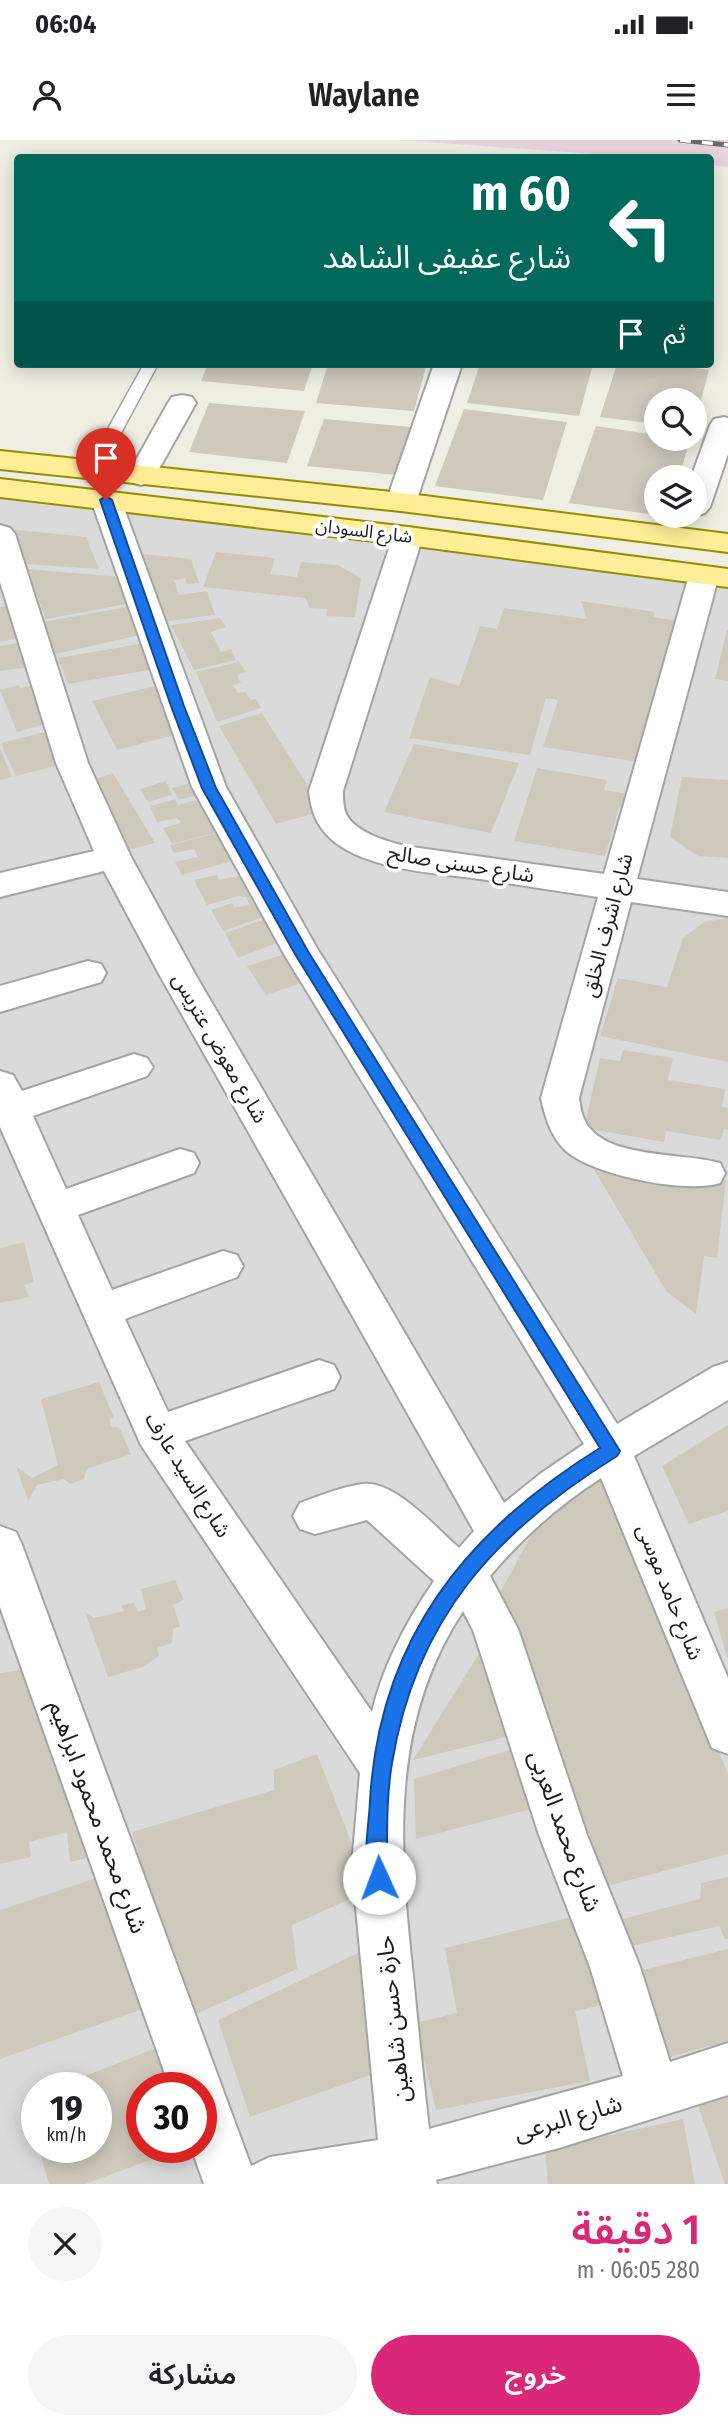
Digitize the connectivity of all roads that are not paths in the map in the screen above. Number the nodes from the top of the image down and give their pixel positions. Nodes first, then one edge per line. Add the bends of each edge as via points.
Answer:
1 (149, 368) edge
2 (447, 368) edge
3 (182, 403) dead end
4 (724, 425) dead end
5 (0, 460) edge
6 (707, 474) edge
7 (141, 476) junction
8 (99, 485) junction
9 (0, 488) edge
10 (401, 502) junction
11 (644, 523) edge
12 (690, 528) edge
13 (0, 534) edge
14 (408, 536) junction
15 (728, 543) edge
16 (716, 576) edge
17 (114, 858) junction
18 (0, 885) edge
19 (617, 888) junction
20 (728, 904) edge
21 (88, 973) dead end
22 (0, 999) edge
23 (134, 1067) dead end
24 (5, 1097) edge
25 (180, 1163) dead end
26 (706, 1173) dead end
27 (55, 1208) junction
28 (223, 1266) dead end
29 (101, 1311) junction
30 (319, 1377) dead end
31 (728, 1379) edge
32 (156, 1433) junction
33 (611, 1451) junction
34 (315, 1516) dead end
35 (499, 1535) junction
36 (0, 1545) edge
37 (461, 1578) junction
38 (728, 1733) edge
39 (382, 1766) junction
40 (728, 2068) edge
41 (190, 2072) edge
42 (654, 2093) junction
43 (217, 2146) edge
44 (409, 2173) edge
45 (231, 2184) edge
46 (270, 2184) edge

1 - 8 lane
2 - 10 street
3 - 7 street
4 - 6 street
5 - 8 main road, شارع السودان
7 - 8 main road, شارع السودان
7 - 10 main road, شارع السودان
8 - 9 main road, شارع السودان
8 - 14 main road, شارع السودان
8 - 33 street, شارع حامد موسى via 209,788 302,954
10 - 11 main road, شارع السودان
12 - 15 main road, شارع السودان
13 - 17 street, شارع معوض عتريس via 72,763
14 - 16 main road, شارع السودان
14 - 19 street, شارع حسنى صالح via 326,791 330,813 345,833 372,848 405,857
16 - 19 street, شارع اشرف الخلق
17 - 18 street
17 - 35 street, شارع معوض عتريس
19 - 20 street, شارع حسنى صالح
19 - 26 street, شارع اشرف الخلق via 560,1098 561,1116 586,1148 607,1159
21 - 22 street
23 - 24 street
24 - 27 street, شارع السيد عارف
25 - 27 street
27 - 29 street, شارع السيد عارف
28 - 29 street
29 - 32 street, شارع السيد عارف
30 - 32 street
31 - 33 street, حارة حسن شاهين
32 - 39 street, شارع السيد عارف
33 - 35 street, حارة حسن شاهين via 560,1484
33 - 38 street, شارع حامد موسى
34 - 37 street, شارع محمد العربى via 376,1502
35 - 37 street, حارة حسن شاهين
36 - 41 street, شارع محمد محمود ابراهيم
37 - 39 street, حارة حسن شاهين via 408,1665
37 - 42 street, شارع محمد العربى via 476,1591 495,1629 563,1835 615,1967
39 - 44 street, حارة حسن شاهين via 377,1855
40 - 42 street, شارع البرعى
42 - 44 street, شارع البرعى via 485,2142
43 - 45 street
44 - 46 street, شارع البرعى

